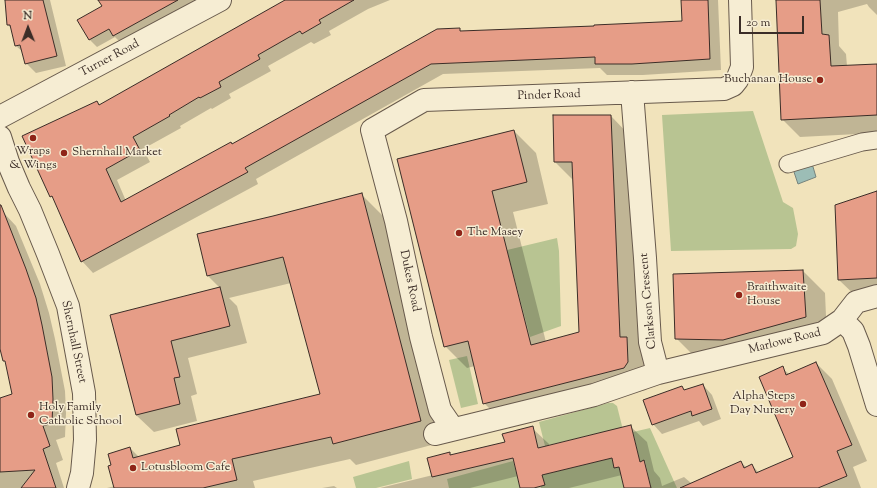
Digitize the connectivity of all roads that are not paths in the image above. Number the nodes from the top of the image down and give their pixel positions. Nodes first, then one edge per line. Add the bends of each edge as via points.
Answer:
1 (220, 0) edge
2 (740, 0) edge
3 (632, 92) junction
4 (0, 117) edge
5 (372, 130) joint
6 (0, 137) edge
7 (877, 140) edge
8 (4, 164) edge
9 (788, 164) dead end
10 (877, 296) edge
11 (842, 320) junction
12 (658, 373) junction
13 (877, 405) edge
14 (78, 488) edge

1 - 4 street, Turner Road
2 - 3 street, Pinder Road via 742,67 733,85 724,89
3 - 5 street, Pinder Road via 424,100
3 - 12 street, Clarkson Crescent via 650,342
5 - 12 street, Dukes Road via 396,221 444,432 594,395
6 - 8 street, Shernhall Street
7 - 9 street
8 - 14 street, Shernhall Street via 30,210 68,306 84,393 85,440
10 - 11 street, Marlowe Road via 856,302
11 - 12 street, Marlowe Road via 823,334
11 - 13 street via 853,331

